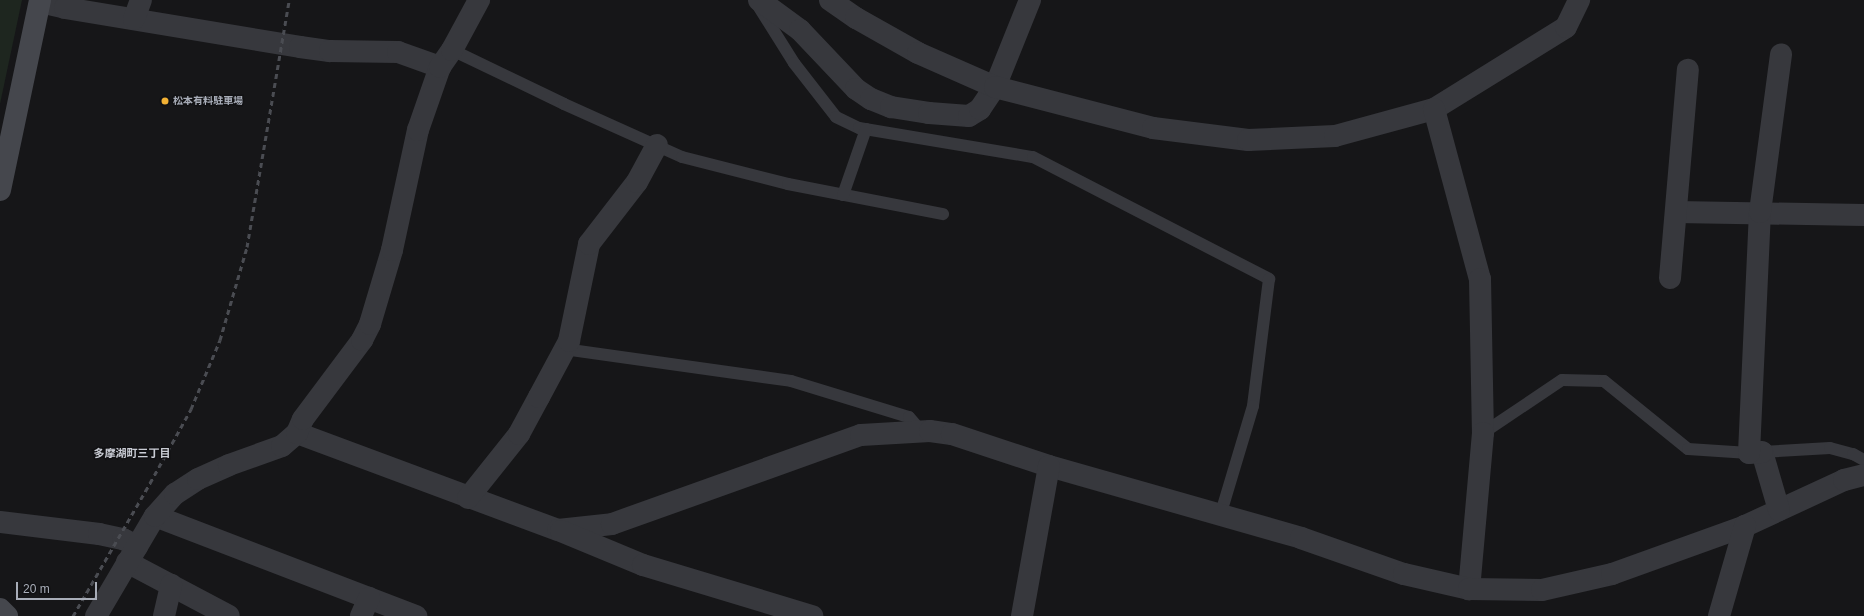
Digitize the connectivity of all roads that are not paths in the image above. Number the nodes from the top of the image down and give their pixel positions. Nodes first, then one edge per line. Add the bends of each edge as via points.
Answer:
1 (479, 0) edge
2 (754, 0) edge
3 (759, 0) edge
4 (830, 0) edge
5 (1030, 0) edge
6 (1579, 0) edge
7 (40, 1) edge
8 (138, 9) edge
9 (1781, 54) dead end
10 (446, 59) junction
11 (1688, 70) dead end
12 (995, 87) junction
13 (1434, 109) junction
14 (866, 129) junction
15 (657, 145) junction
16 (0, 190) edge
17 (842, 195) junction
18 (1676, 212) junction
19 (1760, 212) junction
20 (943, 214) dead end
21 (1864, 215) edge
22 (1670, 278) dead end
23 (564, 349) junction
24 (921, 431) junction
25 (1483, 433) junction
26 (297, 434) junction
27 (1756, 453) junction
28 (1864, 460) edge
29 (1049, 466) junction
30 (1864, 475) edge
31 (468, 498) junction
32 (1779, 510) junction
33 (155, 516) junction
34 (1220, 516) junction
35 (0, 522) edge
36 (1745, 526) junction
37 (558, 530) junction
38 (132, 554) junction
39 (171, 585) junction
40 (1469, 589) junction
41 (365, 607) edge
42 (0, 609) edge
43 (7, 616) edge
44 (96, 616) edge
45 (164, 616) edge
46 (229, 616) edge
47 (416, 616) edge
48 (812, 616) edge
49 (1022, 616) edge
50 (1719, 616) edge

1 - 10 street
2 - 14 lane via 790,57 836,117
3 - 12 street via 800,30 856,89 871,99 891,107 969,116 980,109
4 - 12 street via 856,18 918,53
5 - 12 street
6 - 13 street via 1566,27
7 - 8 street
7 - 16 street
8 - 10 street via 300,47 330,51 398,52
9 - 19 street
10 - 15 lane via 564,104
10 - 26 street via 418,130 392,250 370,324 362,340 303,419
11 - 18 street
12 - 13 street via 1153,128 1248,140 1335,136
13 - 25 street via 1480,278
14 - 17 lane
14 - 34 lane via 1033,157 1269,279 1253,406
15 - 17 lane via 682,157
15 - 23 street via 637,182 589,244 569,341
17 - 20 lane
18 - 19 street
18 - 22 street
19 - 21 street
19 - 27 street
23 - 24 lane via 791,381 909,417
23 - 31 street via 519,434
24 - 29 street via 952,434
24 - 37 street via 861,435 612,524
25 - 27 lane via 1562,380 1604,381 1688,449
25 - 40 street
26 - 31 street
26 - 33 street via 282,446 198,479 175,494
27 - 28 lane via 1830,448
27 - 32 street
29 - 34 street
29 - 49 street
30 - 32 street via 1844,480
31 - 37 street
32 - 36 street
33 - 38 street
33 - 41 street
34 - 40 street via 1301,538 1404,574
35 - 38 street via 122,539
36 - 40 street via 1612,574 1542,590
36 - 50 street
37 - 48 street via 643,565
38 - 39 street
38 - 44 street
39 - 45 street
39 - 46 street
41 - 47 street
42 - 43 street

